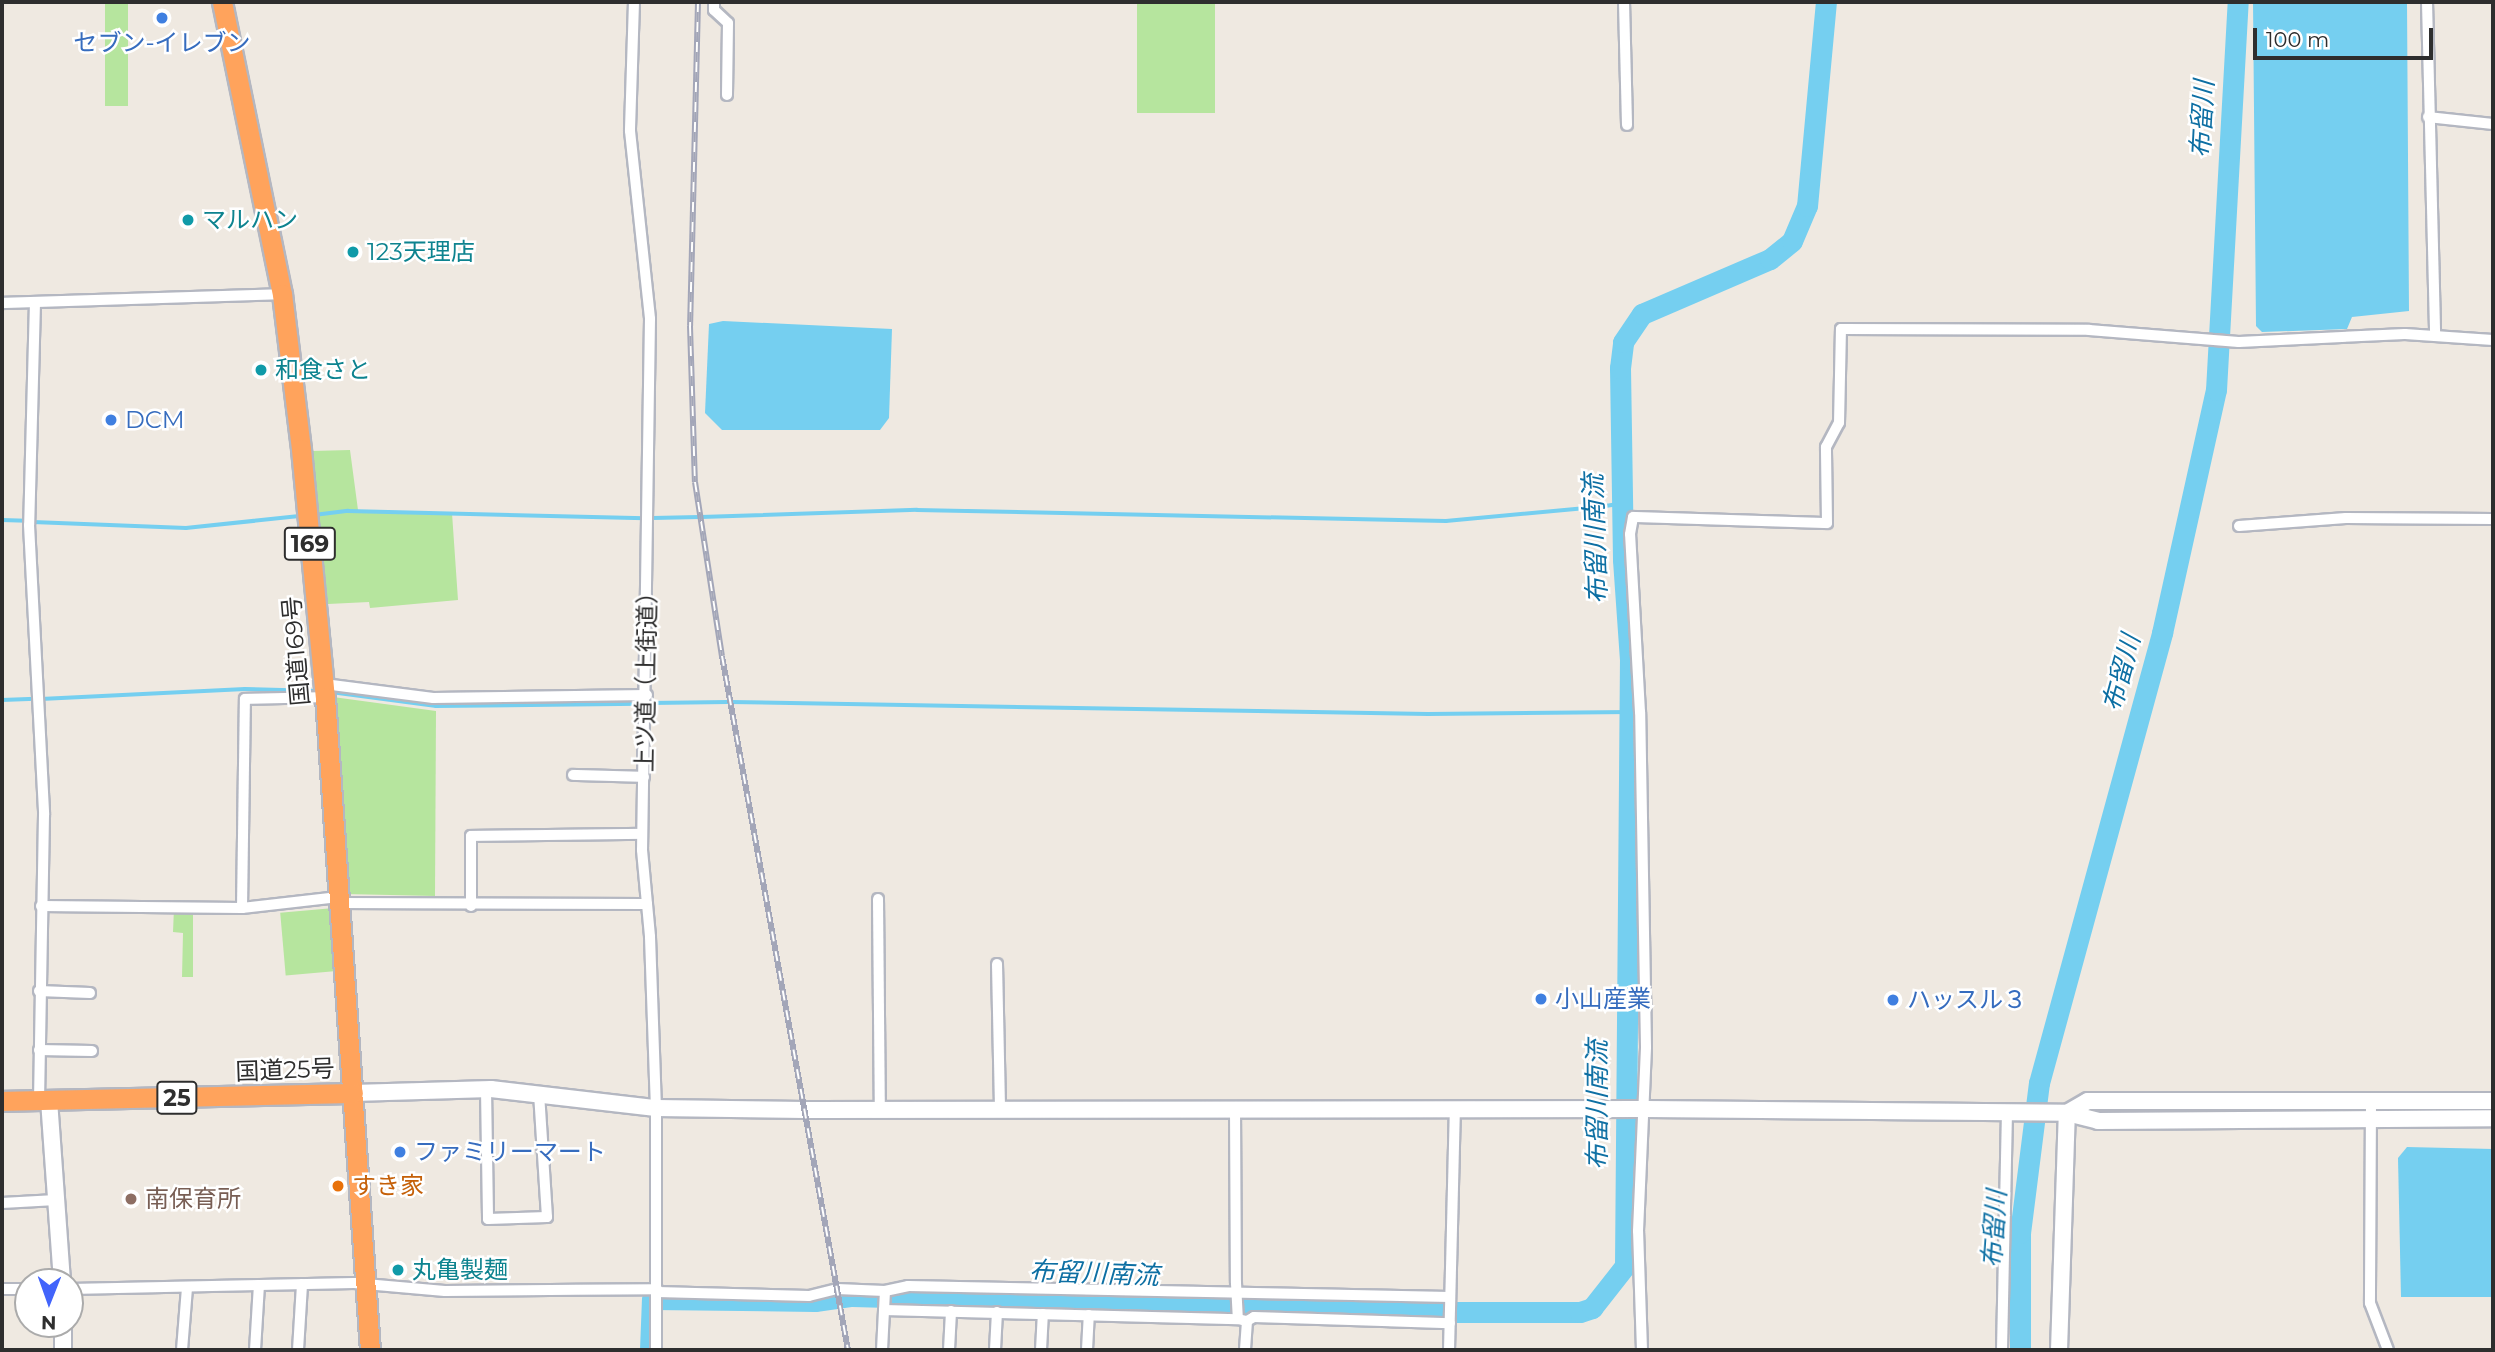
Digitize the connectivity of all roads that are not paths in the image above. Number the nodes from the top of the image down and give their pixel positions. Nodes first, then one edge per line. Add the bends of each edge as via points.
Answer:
1 (222, 2) edge
2 (634, 2) edge
3 (714, 2) edge
4 (1624, 2) edge
5 (2427, 2) edge
6 (727, 95) dead end
7 (2428, 117) junction
8 (2493, 124) edge
9 (1627, 125) dead end
10 (282, 294) junction
11 (35, 302) junction
12 (2, 303) edge
13 (2435, 335) junction
14 (2493, 340) edge
15 (2493, 519) edge
16 (2239, 526) dead end
17 (324, 691) junction
18 (647, 695) junction
19 (573, 775) dead end
20 (644, 777) junction
21 (642, 834) junction
22 (878, 899) dead end
23 (339, 900) junction
24 (647, 904) junction
25 (41, 906) junction
26 (471, 906) junction
27 (242, 908) junction
28 (997, 964) dead end
29 (39, 991) junction
30 (90, 993) dead end
31 (39, 1050) junction
32 (92, 1051) dead end
33 (486, 1089) junction
34 (353, 1093) junction
35 (540, 1093) junction
36 (44, 1100) junction
37 (2, 1101) edge
38 (2493, 1101) edge
39 (656, 1108) junction
40 (1000, 1108) junction
41 (1235, 1108) junction
42 (880, 1109) junction
43 (1455, 1110) junction
44 (1644, 1110) junction
45 (2371, 1110) junction
46 (2012, 1113) junction
47 (2063, 1113) junction
48 (2493, 1118) edge
49 (56, 1200) junction
50 (2, 1203) edge
51 (61, 1268) edge
52 (303, 1284) junction
53 (366, 1284) junction
54 (259, 1285) junction
55 (187, 1288) junction
56 (84, 1289) edge
57 (657, 1291) junction
58 (885, 1291) junction
59 (1239, 1294) junction
60 (1450, 1297) junction
61 (884, 1310) junction
62 (951, 1311) junction
63 (997, 1312) junction
64 (1042, 1314) junction
65 (1089, 1315) junction
66 (1243, 1320) junction
67 (1450, 1323) junction
68 (182, 1350) edge
69 (255, 1350) edge
70 (298, 1350) edge
71 (370, 1350) edge
72 (656, 1350) edge
73 (882, 1350) edge
74 (949, 1350) edge
75 (995, 1350) edge
76 (1041, 1350) edge
77 (1087, 1350) edge
78 (1245, 1350) edge
79 (1449, 1350) edge
80 (1642, 1350) edge
81 (2002, 1350) edge
82 (2059, 1350) edge
83 (2388, 1350) edge

1 - 10 highway, 国道169号 / 169
2 - 18 street, 上ツ道（上街道） via 630,131 650,319
3 - 6 street via 714,10 728,23
4 - 9 street
5 - 7 street
7 - 8 street
7 - 13 street
10 - 11 street
10 - 17 highway, 国道169号 / 169
11 - 12 street
11 - 25 street via 29,526 44,815
13 - 14 street
13 - 44 street via 2239,342 2089,330 1841,329 1839,423 1826,447 1827,523 1633,517
15 - 16 street via 2346,518
17 - 18 street via 433,698
17 - 23 highway, 国道169号 / 169
17 - 27 street via 245,699
18 - 20 street, 上ツ道（上街道）
19 - 20 street
20 - 21 street, 上ツ道（上街道）
21 - 24 street, 上ツ道（上街道）
21 - 26 street via 471,836
22 - 42 street
23 - 26 street
23 - 27 street
23 - 34 highway, 国道169号 / 169
24 - 26 street
24 - 39 street, 上ツ道（上街道）
25 - 27 street
25 - 29 street
28 - 40 street
29 - 30 street
29 - 31 street
31 - 32 street
31 - 36 street
33 - 34 street
33 - 35 street
33 - 35 street via 488,1219 547,1217
34 - 36 highway, 国道25号 / 25
34 - 53 highway, 国道25号
35 - 39 street
36 - 37 highway, 国道25号 / 25
36 - 49 street
38 - 45 street
39 - 42 street
39 - 57 street, 上ツ道（上街道）
40 - 41 street
40 - 42 street
41 - 43 street
41 - 59 street
43 - 44 street
43 - 60 street
44 - 46 street
44 - 80 street via 1638,1231
45 - 47 street via 2098,1121
45 - 48 street
45 - 83 street via 2370,1303
46 - 47 street
46 - 81 street
47 - 82 street
49 - 50 street
49 - 51 street
52 - 53 street
52 - 54 street
52 - 70 street
53 - 57 street via 445,1292
53 - 71 highway, 国道25号
54 - 55 street
54 - 69 street
55 - 56 street
55 - 68 street
57 - 58 street via 809,1296 837,1289
57 - 72 street, 上ツ道（上街道）
58 - 59 street via 908,1286
58 - 61 street
59 - 60 street
59 - 66 street
60 - 67 street
61 - 62 street
61 - 73 street
62 - 63 street
62 - 74 street
63 - 64 street
63 - 75 street
64 - 65 street
64 - 76 street
65 - 66 street
65 - 77 street
66 - 67 street
66 - 78 street
67 - 79 street

